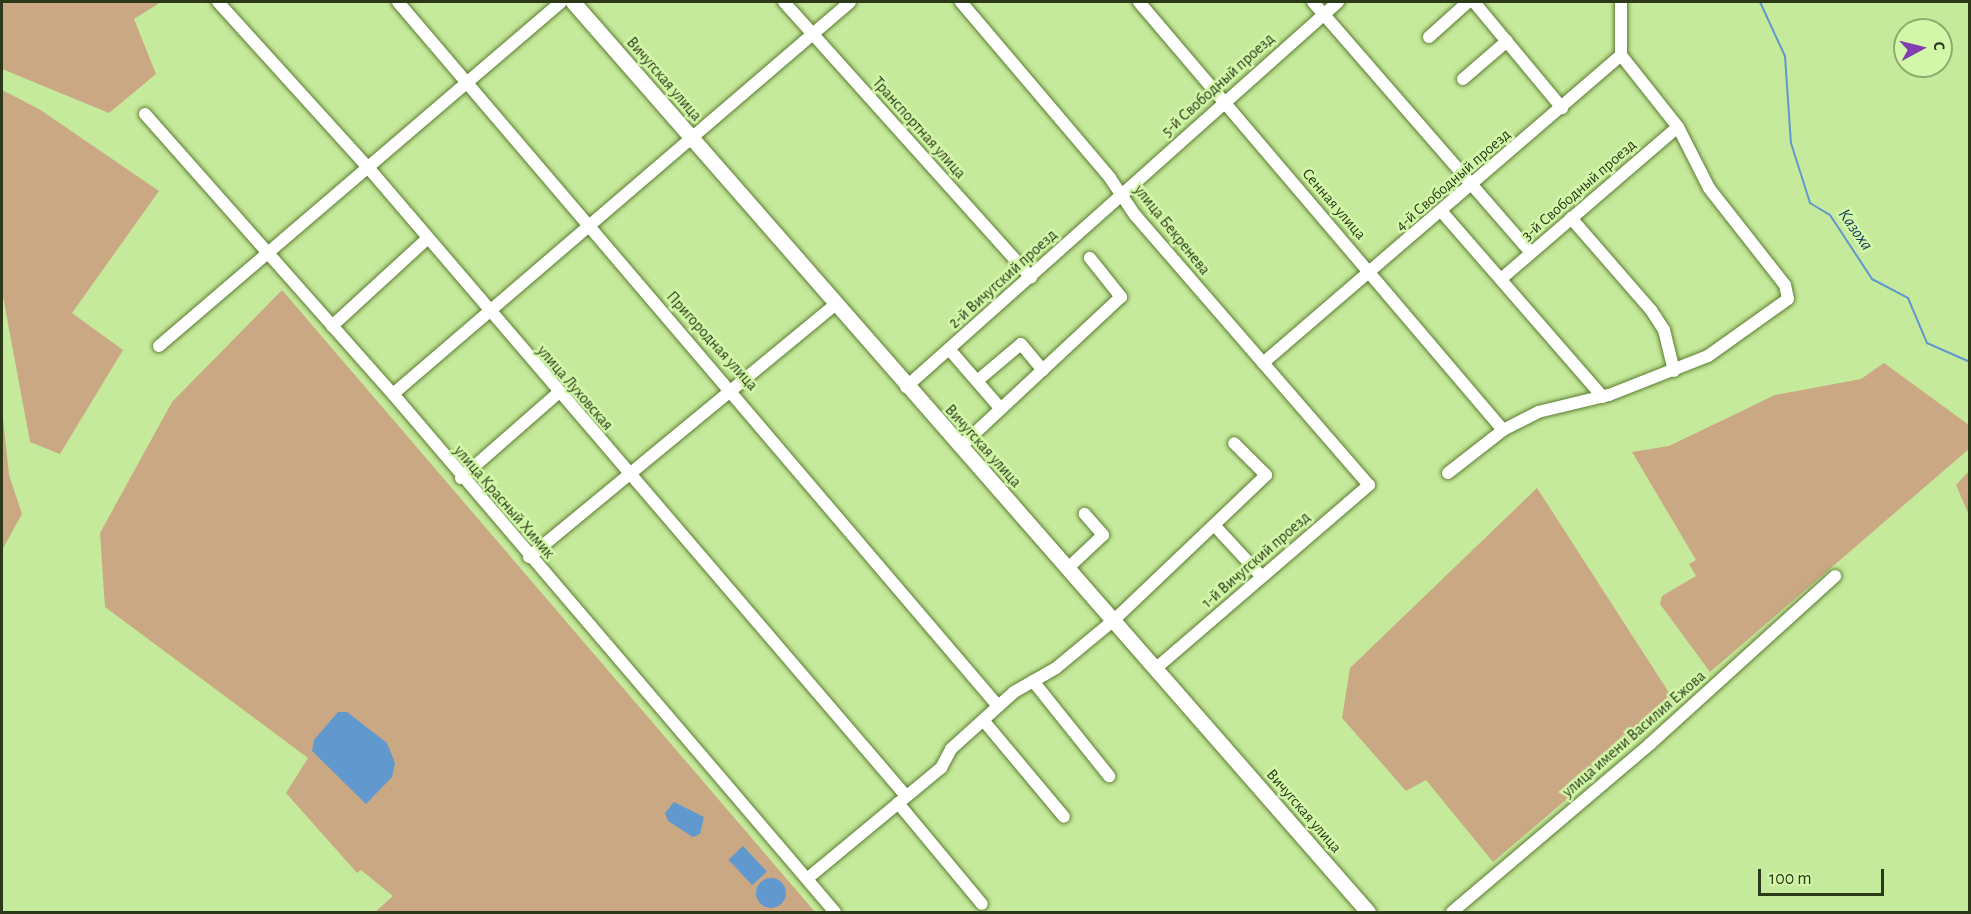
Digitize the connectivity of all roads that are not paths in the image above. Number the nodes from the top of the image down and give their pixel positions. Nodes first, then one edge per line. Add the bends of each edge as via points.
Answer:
1 (218, 2) edge
2 (398, 2) edge
3 (561, 2) edge
4 (573, 2) edge
5 (783, 2) edge
6 (850, 2) edge
7 (961, 2) edge
8 (1139, 2) edge
9 (1313, 2) edge
10 (1338, 2) edge
11 (1468, 2) edge
12 (1474, 2) edge
13 (1621, 2) edge
14 (1323, 14) junction
15 (815, 31) junction
16 (1429, 37) dead end
17 (1507, 41) junction
18 (1621, 55) junction
19 (1463, 79) dead end
20 (466, 84) junction
21 (1222, 102) junction
22 (1563, 108) junction
23 (145, 114) dead end
24 (1678, 127) junction
25 (693, 140) junction
26 (366, 165) junction
27 (1472, 185) junction
28 (1121, 194) junction
29 (1442, 212) junction
30 (1571, 218) junction
31 (589, 229) junction
32 (426, 240) junction
33 (266, 252) junction
34 (1531, 253) junction
35 (1090, 258) dead end
36 (1371, 272) junction
37 (1031, 277) junction
38 (1501, 279) junction
39 (835, 305) junction
40 (490, 315) junction
41 (332, 326) junction
42 (159, 346) dead end
43 (949, 349) junction
44 (1263, 363) junction
45 (1043, 370) junction
46 (1674, 371) junction
47 (977, 381) junction
48 (906, 387) junction
49 (733, 389) junction
50 (558, 393) junction
51 (393, 394) junction
52 (1603, 397) junction
53 (1001, 409) junction
54 (1503, 430) junction
55 (1234, 443) dead end
56 (960, 447) junction
57 (1448, 473) dead end
58 (629, 476) junction
59 (1362, 476) joint
60 (461, 478) junction
61 (1085, 514) dead end
62 (1215, 526) junction
63 (530, 557) junction
64 (1068, 568) junction
65 (1835, 576) dead end
66 (1262, 577) junction
67 (1114, 620) junction
68 (1156, 668) junction
69 (1032, 681) junction
70 (998, 706) junction
71 (982, 720) junction
72 (1109, 776) dead end
73 (902, 800) junction
74 (1064, 817) dead end
75 (807, 878) junction
76 (982, 904) dead end
77 (835, 912) edge
78 (1368, 912) edge
79 (1452, 912) edge

1 - 26 street, улица Луховская
2 - 20 street, Пригородная улица
3 - 20 street
4 - 25 main road, Вичугская улица
5 - 15 street, Транспортная улица
6 - 15 street
7 - 28 street, улица Бекренева
8 - 21 street, Сенная улица
9 - 14 street
10 - 14 street, 5-й Свободный проезд
11 - 16 street
12 - 17 street
13 - 18 street
14 - 21 street, 5-й Свободный проезд
14 - 27 street
15 - 25 street
15 - 37 street, Транспортная улица
17 - 19 street
17 - 22 street
18 - 22 street, 4-й Свободный проезд
18 - 24 street
20 - 26 street
20 - 31 street, Пригородная улица
21 - 28 street, 5-й Свободный проезд
21 - 36 street, Сенная улица
22 - 27 street, 4-й Свободный проезд
23 - 33 street, улица Красный Химик
24 - 30 street, 3-й Свободный проезд
24 - 46 street via 1709,188 1785,285 1785,305 1708,356
25 - 31 street
25 - 39 main road, Вичугская улица
26 - 32 street, улица Луховская
26 - 33 street
27 - 29 street, 4-й Свободный проезд
27 - 34 street
28 - 37 street, 2-й Вичугский проезд
28 - 44 street, улица Бекренева
29 - 36 street, 4-й Свободный проезд
29 - 38 street
30 - 34 street, 3-й Свободный проезд
30 - 46 street via 1651,310 1664,330
31 - 40 street
31 - 49 street, Пригородная улица
32 - 40 street, улица Луховская
32 - 41 street
33 - 41 street, улица Красный Химик
33 - 42 street
34 - 38 street, 3-й Свободный проезд
35 - 45 street via 1121,297
36 - 44 street, 4-й Свободный проезд
36 - 54 street, Сенная улица
37 - 43 street, 2-й Вичугский проезд
38 - 52 street
39 - 48 main road, Вичугская улица
39 - 49 street
40 - 50 street, улица Луховская
40 - 51 street
41 - 51 street, улица Красный Химик
43 - 47 street
43 - 48 street, 2-й Вичугский проезд
44 - 59 street, улица Бекренева
45 - 47 street via 1022,344
45 - 53 street
46 - 52 street
47 - 53 street
48 - 56 main road, Вичугская улица
49 - 58 street
49 - 70 street, Пригородная улица
50 - 58 street, улица Луховская
50 - 60 street
51 - 60 street, улица Красный Химик
52 - 54 street via 1546,409
53 - 56 street
54 - 57 street
55 - 62 street via 1266,475
56 - 64 main road, Вичугская улица
58 - 63 street
58 - 73 street, улица Луховская
59 - 66 street, 1-й Вичугский проезд via 1369,485
60 - 63 street, улица Красный Химик
61 - 64 street via 1103,535
62 - 66 street
62 - 67 street
63 - 75 street, улица Красный Химик
64 - 67 main road, Вичугская улица
65 - 79 street, улица имени Василия Ежова via 1650,744
66 - 68 street, 1-й Вичугский проезд
67 - 68 main road, Вичугская улица
67 - 69 street
68 - 78 main road, Вичугская улица
69 - 70 street
69 - 72 street
70 - 71 street
71 - 73 street via 951,749 941,768
71 - 74 street
73 - 75 street
73 - 76 street, улица Луховская
75 - 77 street, улица Красный Химик

